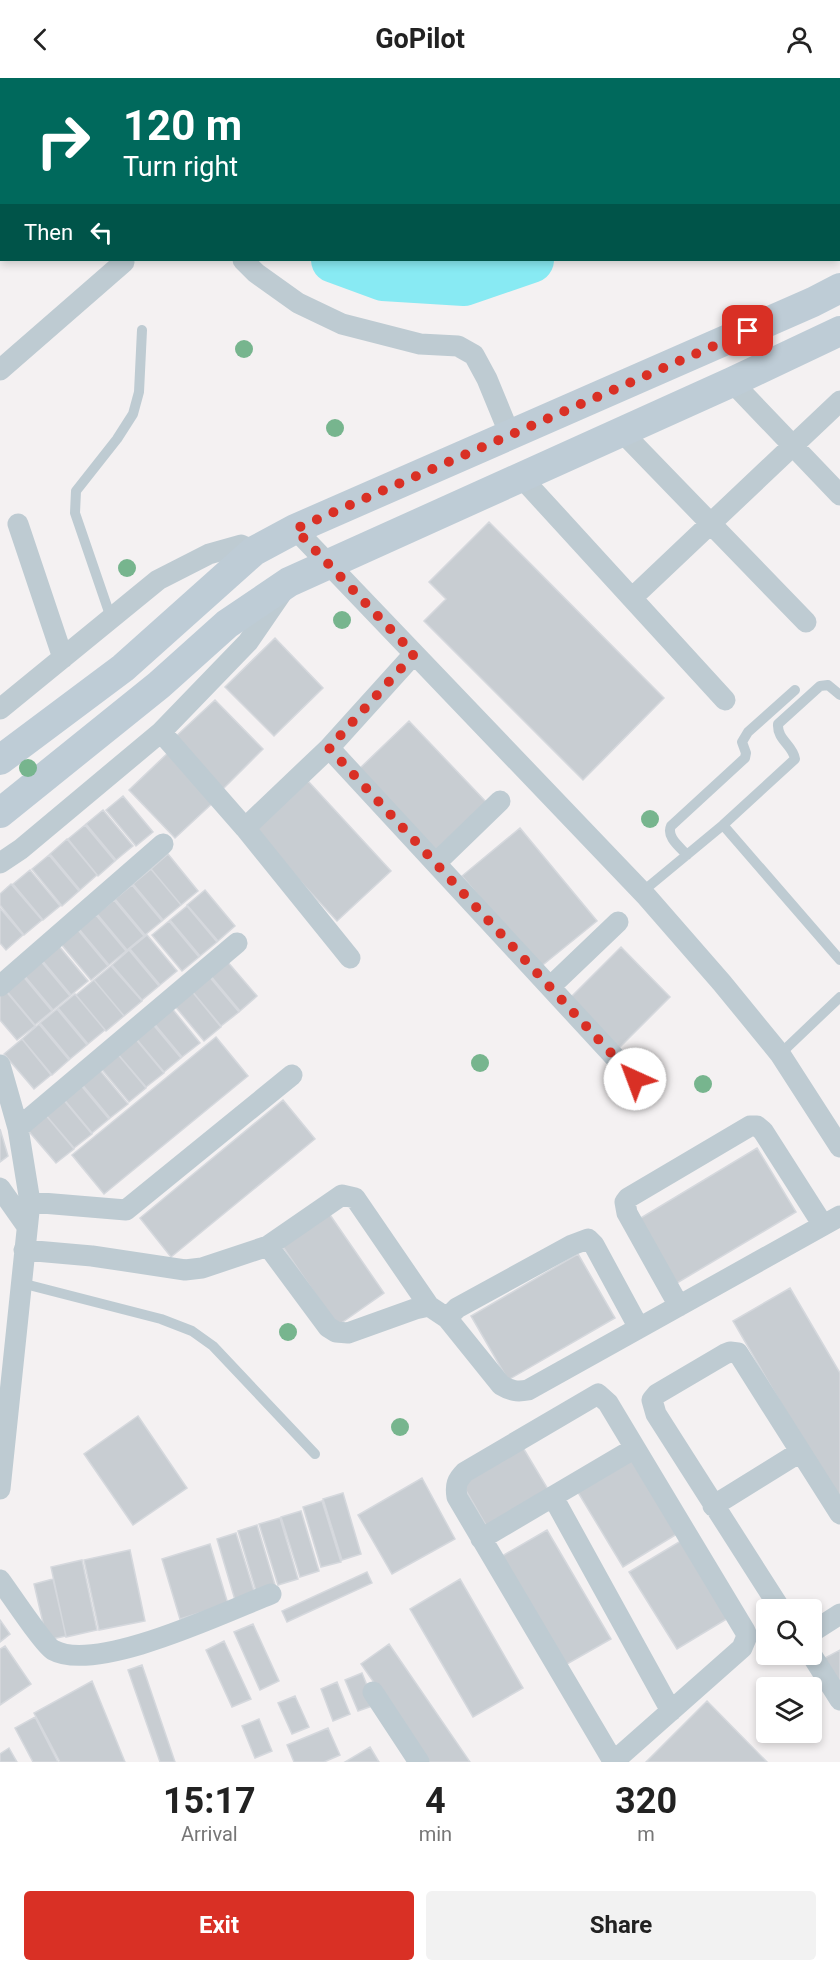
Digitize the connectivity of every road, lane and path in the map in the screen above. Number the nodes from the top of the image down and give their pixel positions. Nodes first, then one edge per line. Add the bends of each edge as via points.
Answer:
1 (244, 261) edge
2 (124, 262) dead end
3 (840, 288) edge
4 (142, 330) dead end
5 (838, 335) edge
6 (0, 370) edge
7 (732, 382) junction
8 (840, 401) edge
9 (622, 432) junction
10 (510, 435) junction
11 (793, 445) junction
12 (521, 477) junction
13 (840, 495) edge
14 (709, 523) junction
15 (18, 524) dead end
16 (295, 529) junction
17 (254, 551) junction
18 (328, 564) junction
19 (289, 582) junction
20 (632, 598) junction
21 (111, 618) junction
22 (806, 622) dead end
23 (414, 654) junction
24 (63, 658) junction
25 (795, 690) dead end
26 (840, 695) edge
27 (725, 700) dead end
28 (0, 709) edge
29 (161, 732) junction
30 (329, 748) junction
31 (0, 760) edge
32 (500, 801) dead end
33 (0, 813) edge
34 (723, 825) junction
35 (245, 828) junction
36 (163, 844) dead end
37 (687, 855) junction
38 (0, 863) edge
39 (436, 863) junction
40 (642, 892) junction
41 (618, 922) dead end
42 (237, 943) dead end
43 (351, 958) dead end
44 (840, 960) edge
45 (0, 986) edge
46 (550, 987) junction
47 (840, 997) edge
48 (780, 1053) junction
49 (0, 1065) edge
50 (292, 1075) dead end
51 (635, 1079) dead end
52 (18, 1128) junction
53 (840, 1148) edge
54 (0, 1188) edge
55 (30, 1202) junction
56 (832, 1221) edge
57 (26, 1226) junction
58 (268, 1246) junction
59 (24, 1250) junction
60 (21, 1283) junction
61 (679, 1306) junction
62 (438, 1312) junction
63 (639, 1328) junction
64 (5, 1395) edge
65 (635, 1448) junction
66 (800, 1452) junction
67 (315, 1454) dead end
68 (0, 1489) edge
69 (553, 1497) junction
70 (713, 1506) junction
71 (840, 1514) edge
72 (482, 1539) junction
73 (0, 1580) edge
74 (271, 1594) dead end
75 (774, 1599) edge
76 (840, 1614) edge
77 (822, 1626) edge
78 (817, 1665) edge
79 (373, 1692) dead end
80 (840, 1701) edge
81 (671, 1711) junction
82 (419, 1762) edge
83 (613, 1762) edge

1 - 10 street via 298,303 342,324 420,344 458,346 474,355
2 - 6 street
3 - 10 street
4 - 21 lane via 140,392 133,414 76,491 75,513
5 - 7 street
7 - 9 street
7 - 11 street
8 - 11 street
9 - 12 street
9 - 14 street
10 - 16 street
11 - 13 street
11 - 14 street
12 - 18 street
12 - 20 street
14 - 20 street
14 - 22 street
15 - 24 street
16 - 17 street
16 - 18 street
17 - 21 street via 241,545 209,554 158,580
17 - 31 street via 123,668
18 - 19 street
18 - 23 street
19 - 29 street via 248,642
19 - 33 street via 227,624 159,685
20 - 27 street
21 - 24 street
23 - 30 street
23 - 40 street
24 - 28 street
25 - 37 lane via 748,732 742,742 745,758 671,826 670,835
26 - 34 lane via 828,685 820,686 778,724 779,735 795,759
29 - 35 street
29 - 38 street
30 - 35 street
30 - 39 street
32 - 39 street
34 - 37 lane
34 - 44 lane
35 - 43 street
36 - 45 street
37 - 40 lane
39 - 46 street
40 - 48 street
41 - 46 street
42 - 52 street
46 - 51 street
47 - 48 lane
48 - 53 street
49 - 52 street
50 - 55 street via 126,1210
52 - 55 street
54 - 57 street
55 - 57 street
56 - 61 street
56 - 61 street via 763,1131 750,1126 625,1202 627,1213
57 - 59 street
58 - 59 street via 185,1270
58 - 62 street via 328,1327 336,1332 348,1333 415,1309
58 - 62 street via 342,1195 349,1195
59 - 60 street
60 - 64 street
60 - 67 lane via 161,1319 192,1331 213,1346
61 - 63 street
62 - 63 street via 501,1385 519,1392
62 - 63 street via 457,1308 588,1239
64 - 68 street
65 - 69 street
65 - 72 street via 608,1403 598,1394 592,1396 459,1478 457,1497
65 - 81 street via 747,1636 742,1648
66 - 70 street
66 - 70 street via 735,1352 657,1394 652,1407
66 - 71 street
69 - 72 street
69 - 81 street
70 - 75 street
72 - 83 street
73 - 74 street via 51,1649 72,1657 136,1647
76 - 77 street
78 - 80 street
79 - 82 street
81 - 83 street

